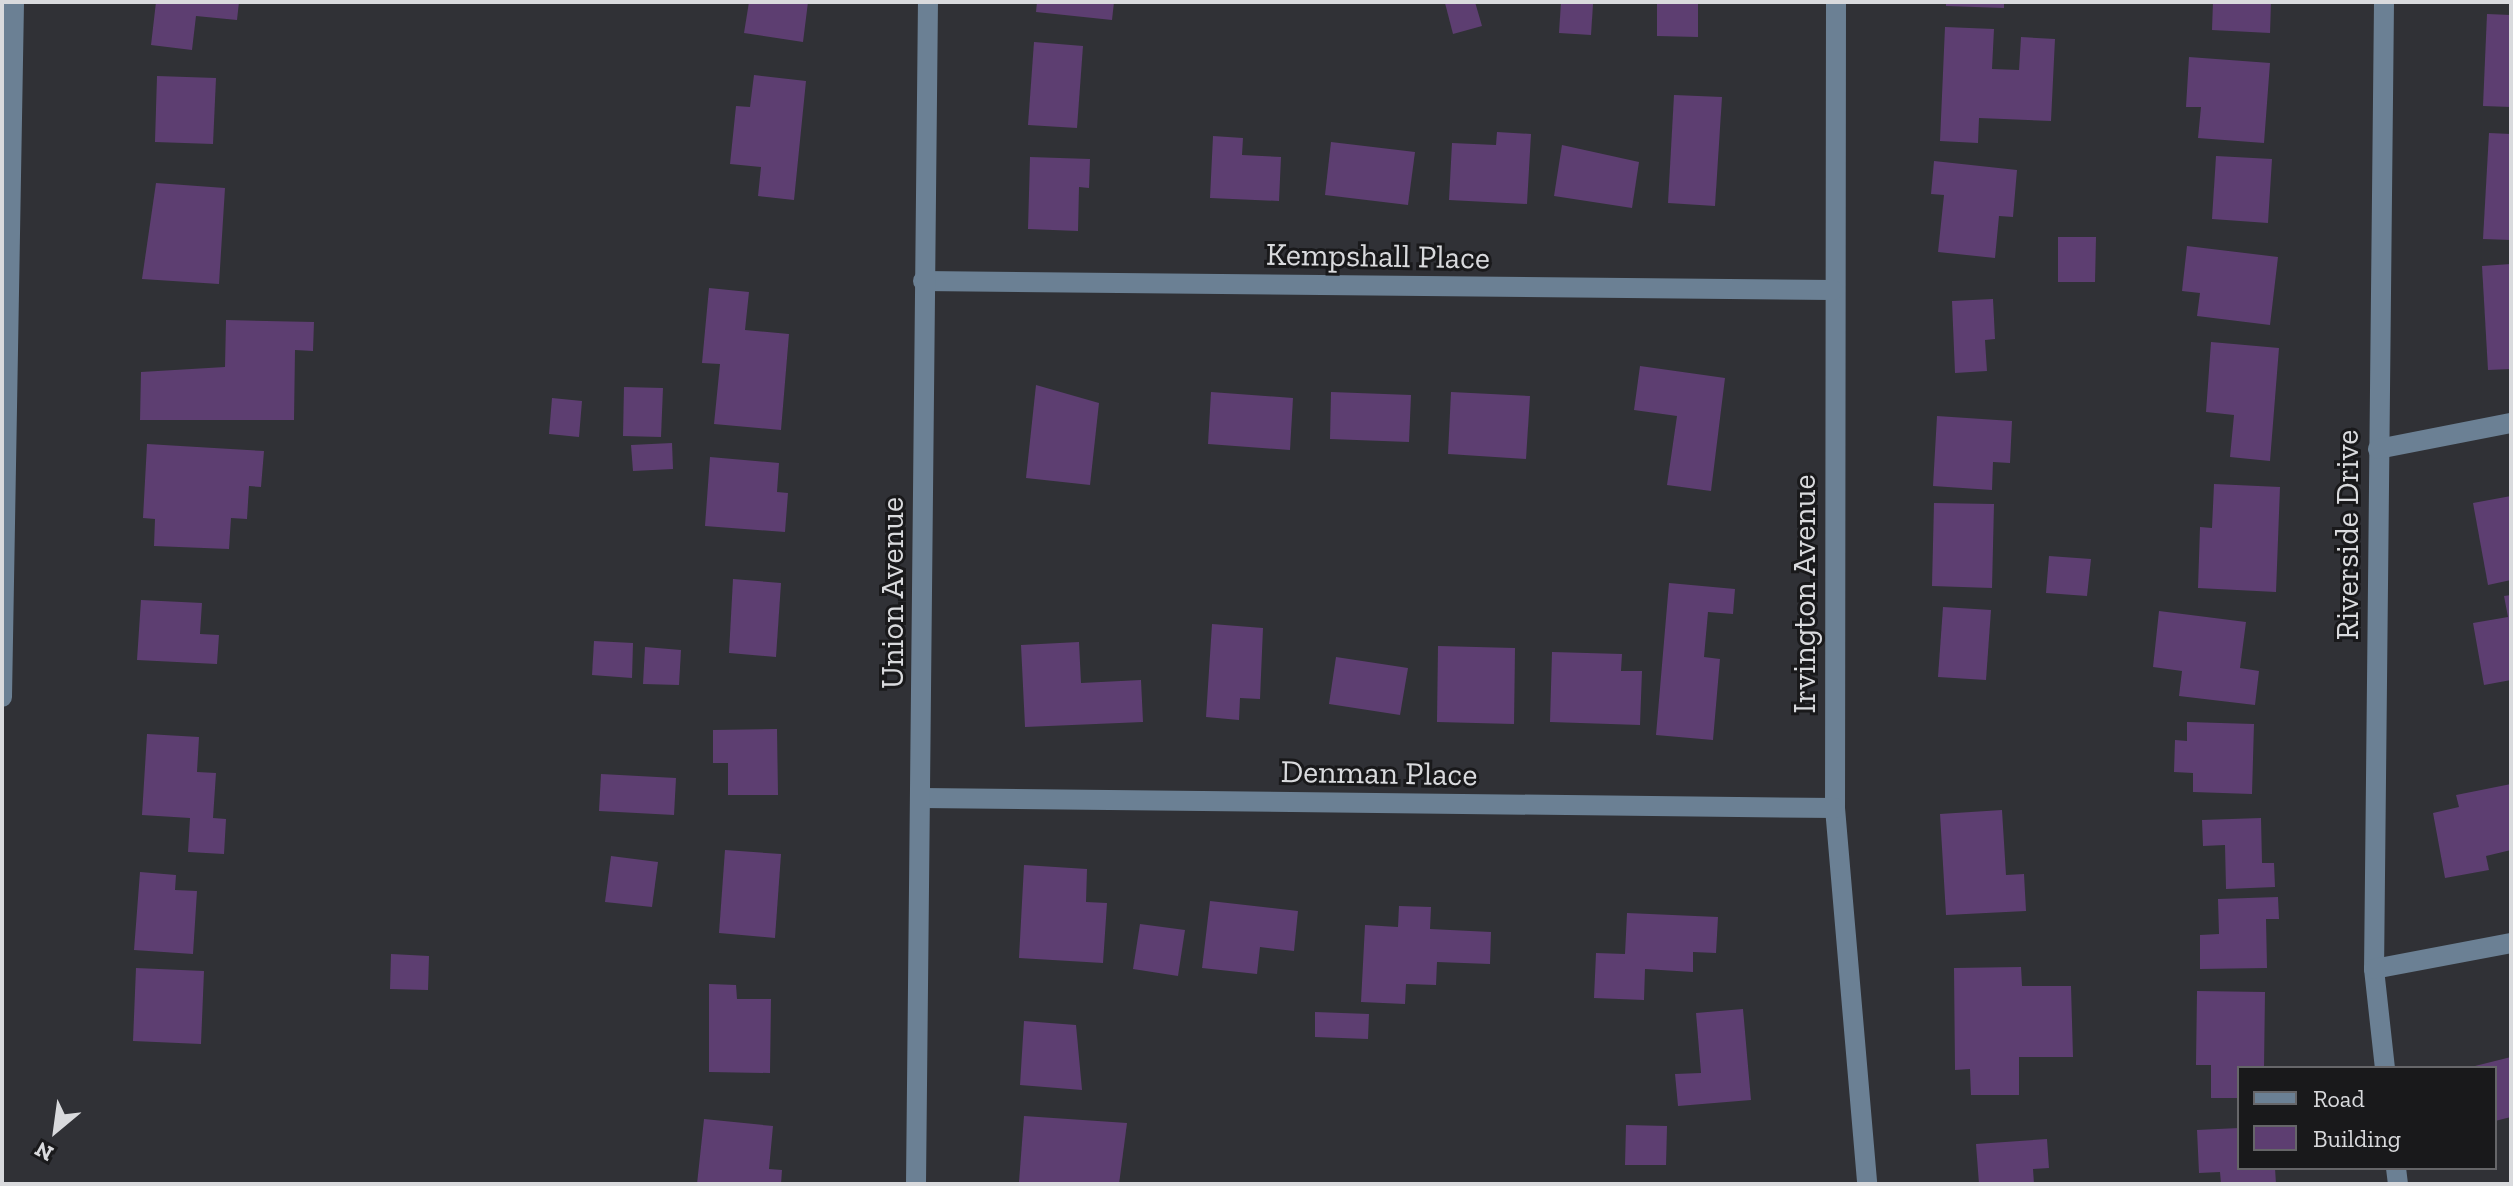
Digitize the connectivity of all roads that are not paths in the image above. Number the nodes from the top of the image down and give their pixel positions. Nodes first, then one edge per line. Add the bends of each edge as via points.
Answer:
1 (14, 2) edge
2 (928, 2) edge
3 (1836, 2) edge
4 (2384, 2) edge
5 (923, 281) junction
6 (1833, 290) junction
7 (2511, 423) edge
8 (2378, 449) junction
9 (2, 525) edge
10 (2, 697) edge
11 (922, 798) junction
12 (1835, 808) junction
13 (2511, 943) edge
14 (2374, 969) junction
15 (2385, 1066) edge
16 (916, 1184) edge
17 (1867, 1184) edge

1 - 9 street
2 - 5 street, Union Avenue
3 - 6 street, Irvington Avenue
4 - 8 street, Riverside Drive
5 - 6 street, Kempshall Place
5 - 11 street, Union Avenue
6 - 12 street, Irvington Avenue
7 - 8 street
8 - 14 street, Riverside Drive
9 - 10 street
11 - 12 street, Denman Place
11 - 16 street, Union Avenue
12 - 17 street, Irvington Avenue
13 - 14 street
14 - 15 street, Riverside Drive

